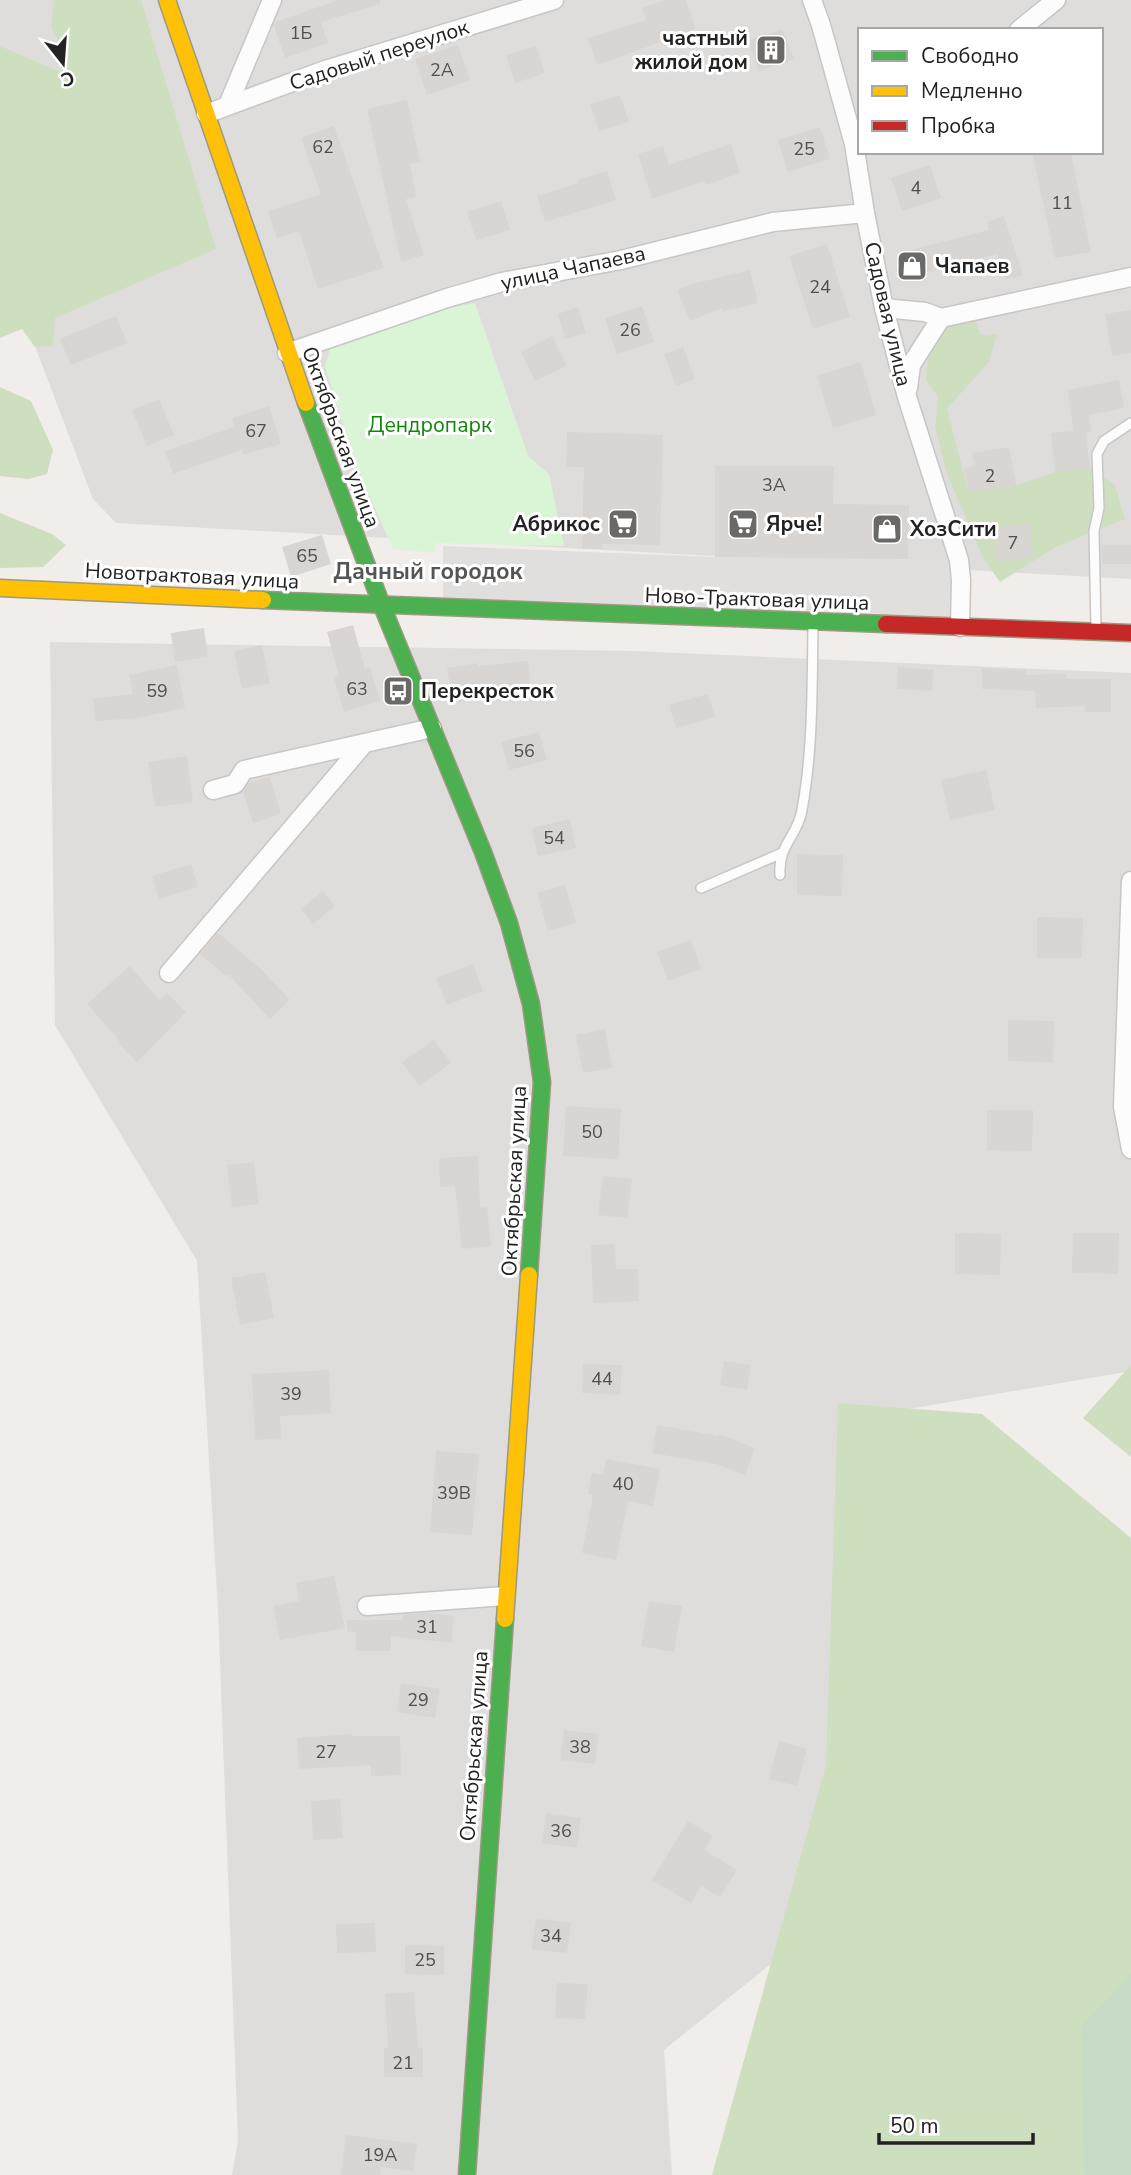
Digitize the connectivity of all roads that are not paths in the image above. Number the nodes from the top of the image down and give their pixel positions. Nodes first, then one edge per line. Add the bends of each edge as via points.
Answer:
1 (167, 0) edge
2 (272, 0) edge
3 (554, 0) edge
4 (812, 0) edge
5 (1056, 0) edge
6 (1021, 28) edge
7 (228, 105) junction
8 (205, 114) junction
9 (854, 124) edge
10 (865, 213) junction
11 (1131, 276) edge
12 (884, 308) junction
13 (941, 318) junction
14 (287, 353) junction
15 (907, 397) junction
16 (1131, 423) edge
17 (0, 588) edge
18 (382, 606) junction
19 (813, 622) junction
20 (960, 627) junction
21 (1096, 632) junction
22 (1131, 633) edge
23 (432, 728) junction
24 (363, 745) junction
25 (213, 790) dead end
26 (782, 853) junction
27 (780, 875) dead end
28 (1131, 881) edge
29 (701, 888) dead end
30 (169, 973) dead end
31 (1129, 1047) edge
32 (1131, 1149) edge
33 (505, 1596) junction
34 (367, 1606) dead end
35 (467, 2175) edge

1 - 8 street, Октябрьская улица
2 - 7 street
3 - 7 street, Садовый переулок
4 - 9 street, Садовая улица
5 - 6 street
7 - 8 street, Садовый переулок
8 - 14 street, Октябрьская улица
9 - 10 street, Садовая улица
10 - 12 street, Садовая улица
10 - 14 street, улица Чапаева via 773,222 621,260 502,282
11 - 13 street
12 - 13 street
12 - 15 street, Садовая улица
13 - 15 street via 911,365
14 - 18 street, Октябрьская улица
15 - 20 street, Садовая улица via 959,560
16 - 21 lane via 1104,441 1097,454
17 - 18 street, Новотрактовая улица
18 - 19 street, Ново-Трактовая улица
18 - 23 street, Октябрьская улица
19 - 20 street, Ново-Трактовая улица
19 - 26 lane via 808,773 802,814
20 - 21 street, Ново-Трактовая улица
21 - 22 street, Ново-Трактовая улица
23 - 24 street
23 - 33 street, Октябрьская улица via 509,923 531,1004 542,1082
24 - 25 street via 244,771 235,784
24 - 30 street
26 - 27 lane
26 - 29 lane
28 - 31 street
31 - 32 street via 1123,1107
33 - 34 street
33 - 35 street, Октябрьская улица

